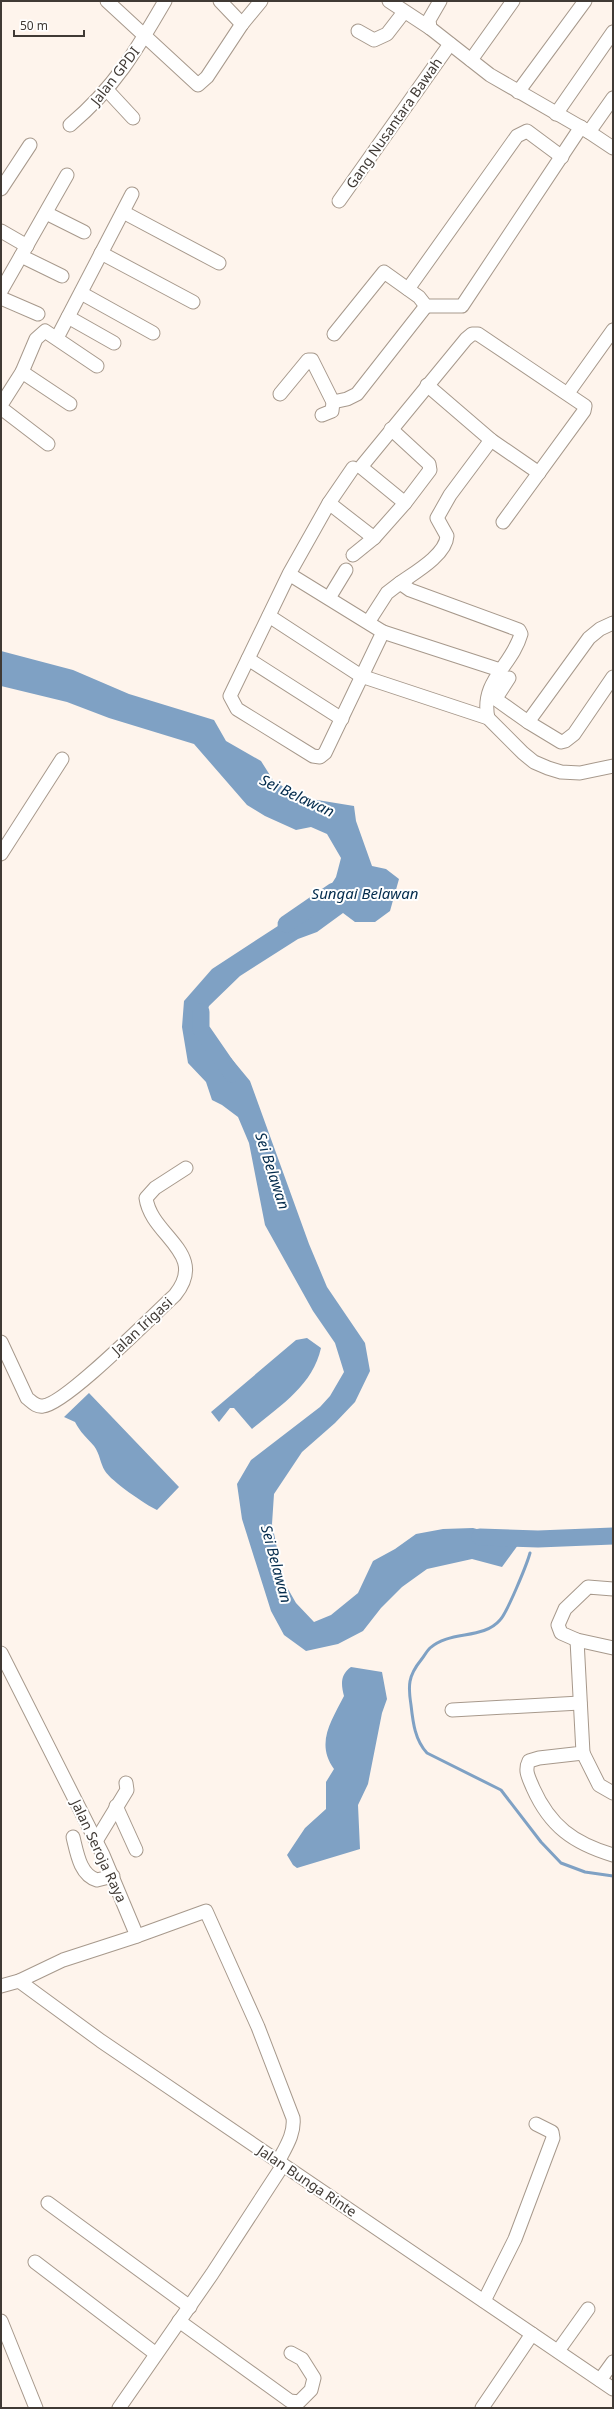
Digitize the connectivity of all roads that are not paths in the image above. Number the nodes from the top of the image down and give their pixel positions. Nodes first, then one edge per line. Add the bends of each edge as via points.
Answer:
1 (107, 1) edge
2 (165, 1) edge
3 (220, 1) edge
4 (261, 1) edge
5 (389, 1) edge
6 (440, 1) edge
7 (513, 1) edge
8 (584, 1) edge
9 (404, 12) junction
10 (242, 24) junction
11 (430, 28) junction
12 (358, 31) dead end
13 (613, 32) edge
14 (144, 37) junction
15 (450, 44) junction
16 (471, 60) junction
17 (107, 90) junction
18 (518, 92) junction
19 (613, 98) edge
20 (556, 114) junction
21 (133, 118) dead end
22 (70, 125) dead end
23 (585, 130) junction
24 (30, 145) dead end
25 (613, 148) edge
26 (562, 157) junction
27 (67, 175) dead end
28 (1, 189) edge
29 (132, 194) dead end
30 (339, 201) dead end
31 (123, 212) junction
32 (46, 213) junction
33 (1, 231) edge
34 (84, 232) dead end
35 (24, 251) junction
36 (101, 253) junction
37 (219, 264) dead end
38 (62, 276) dead end
39 (408, 289) junction
40 (2, 290) edge
41 (80, 293) junction
42 (192, 302) dead end
43 (426, 306) junction
44 (38, 314) dead end
45 (68, 317) junction
46 (613, 330) edge
47 (153, 333) dead end
48 (334, 334) dead end
49 (57, 338) junction
50 (114, 343) dead end
51 (97, 366) dead end
52 (22, 372) junction
53 (427, 385) junction
54 (568, 393) junction
55 (280, 394) dead end
56 (339, 400) junction
57 (70, 404) dead end
58 (1, 405) edge
59 (1, 408) edge
60 (322, 415) dead end
61 (391, 429) junction
62 (491, 440) junction
63 (48, 444) dead end
64 (353, 468) dead end
65 (539, 472) junction
66 (329, 503) junction
67 (405, 503) junction
68 (503, 522) dead end
69 (374, 538) junction
70 (353, 555) dead end
71 (346, 570) dead end
72 (289, 574) junction
73 (400, 583) junction
74 (329, 598) junction
75 (269, 616) junction
76 (368, 621) junction
77 (613, 623) edge
78 (383, 632) junction
79 (248, 659) junction
80 (505, 674) junction
81 (361, 676) junction
82 (613, 677) edge
83 (488, 718) junction
84 (342, 719) junction
85 (528, 722) junction
86 (62, 759) dead end
87 (613, 766) edge
88 (2, 852) edge
89 (186, 1168) dead end
90 (1, 1342) edge
91 (613, 1589) edge
92 (577, 1640) junction
93 (613, 1648) edge
94 (1, 1653) edge
95 (580, 1703) junction
96 (452, 1710) dead end
97 (583, 1753) junction
98 (126, 1783) dead end
99 (613, 1793) edge
100 (116, 1806) junction
101 (73, 1837) dead end
102 (96, 1841) junction
103 (136, 1850) dead end
104 (613, 1855) edge
105 (113, 1876) junction
106 (137, 1936) junction
107 (19, 1981) junction
108 (1, 1986) edge
109 (536, 2124) dead end
110 (281, 2163) junction
111 (48, 2203) dead end
112 (35, 2262) dead end
113 (484, 2302) junction
114 (190, 2307) junction
115 (588, 2309) dead end
116 (1, 2321) edge
117 (179, 2322) junction
118 (532, 2334) junction
119 (558, 2351) junction
120 (291, 2353) dead end
121 (156, 2354) junction
122 (613, 2362) edge
123 (600, 2380) junction
124 (613, 2389) edge
125 (36, 2408) edge
126 (119, 2408) edge
127 (482, 2408) edge

1 - 14 street
2 - 14 street, Jalan GPDI
3 - 10 street
4 - 10 street
5 - 9 street
6 - 11 street via 429,20
7 - 16 street
8 - 18 street
9 - 11 street
9 - 12 street via 387,34 374,40
10 - 14 street via 207,78 198,85
11 - 15 street
13 - 20 street
14 - 17 street, Jalan GPDI via 128,64
15 - 16 street
15 - 30 street, Gang Nusantara Bawah
16 - 18 street
17 - 21 street
17 - 22 street, Jalan GPDI
18 - 20 street
19 - 23 street
20 - 23 street
23 - 25 street
23 - 26 street
24 - 28 street
26 - 39 street via 527,131 518,136
26 - 43 street via 463,305
27 - 32 street
29 - 31 street
31 - 36 street
31 - 37 street
32 - 34 street
32 - 35 street
33 - 35 street
35 - 38 street
35 - 40 street
36 - 41 street
36 - 42 street
39 - 43 street
39 - 48 street via 388,274 382,274
40 - 44 street
41 - 45 street
41 - 47 street
43 - 56 street via 357,394
45 - 49 street
45 - 50 street
46 - 54 street
49 - 51 street
49 - 52 street via 45,331 39,334
52 - 57 street
52 - 58 street
53 - 54 street via 466,339 472,334 478,334
53 - 61 street
53 - 62 street
54 - 65 street via 584,403 586,408
55 - 56 street via 308,360 312,360
56 - 60 street via 332,411
59 - 63 street
61 - 67 street via 429,464 430,470
61 - 67 street via 361,467
62 - 65 street
62 - 73 street via 450,495 438,518 447,536 445,545 429,563
64 - 66 street
65 - 68 street
66 - 69 street
66 - 72 street
67 - 69 street
69 - 70 street
71 - 74 street
72 - 74 street
72 - 75 street
73 - 76 street via 388,593
73 - 80 street via 410,590 519,630 521,634 518,645
74 - 76 street
75 - 79 street
75 - 81 street
76 - 78 street
77 - 85 street via 589,638
78 - 80 street
78 - 81 street
79 - 84 street
79 - 84 street via 230,696 237,709 317,757 325,753
80 - 83 street via 487,695
80 - 85 street via 497,700
81 - 83 street
81 - 84 street
82 - 85 street via 574,734 565,741 561,742
83 - 87 street via 522,753 548,768 580,773
86 - 88 street
89 - 90 street, Jalan Irigasi via 155,1188 146,1198 148,1209 182,1255 187,1270 184,1284 175,1295 78,1385 54,1402 43,1406 33,1404 28,1398
91 - 92 street via 588,1587 565,1609 559,1619 559,1630
92 - 93 street
92 - 95 street
94 - 102 street, Jalan Seroja Raya
95 - 96 street
95 - 97 street
97 - 99 street via 599,1785
97 - 104 street via 529,1761 526,1767 527,1774 538,1800 555,1824 576,1841
98 - 100 street via 127,1790
100 - 102 street
100 - 103 street
101 - 105 street via 80,1864 88,1876 98,1880
102 - 105 street, Jalan Seroja Raya
105 - 106 street, Jalan Seroja Raya
106 - 107 street via 63,1960
106 - 110 street via 206,1911 258,2027 293,2118 294,2126
107 - 108 street
107 - 110 street, Jalan Bunga Rinte via 101,2042
109 - 113 street via 552,2132 553,2138 515,2239
110 - 113 street, Jalan Bunga Rinte
110 - 114 street
111 - 114 street
112 - 121 street
113 - 118 street, Jalan Bunga Rinte
114 - 117 street
115 - 119 street
116 - 125 street
117 - 120 street via 290,2401 299,2402 311,2390 314,2378 302,2359
117 - 121 street
118 - 119 street, Jalan Bunga Rinte
118 - 127 street
119 - 123 street, Jalan Bunga Rinte
121 - 126 street
122 - 123 street
123 - 124 street, Jalan Bunga Rinte

